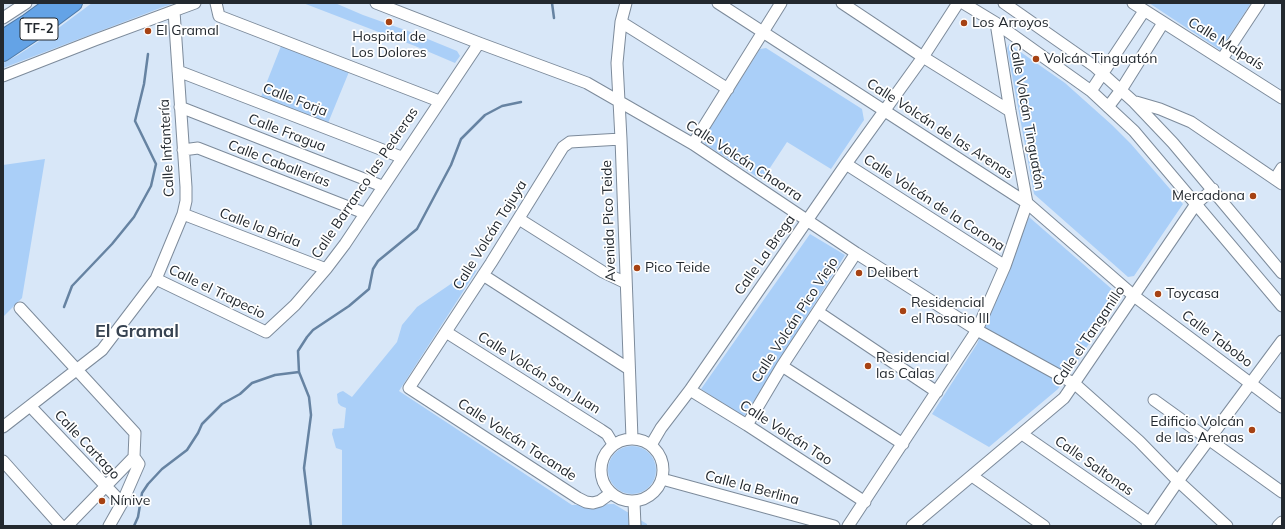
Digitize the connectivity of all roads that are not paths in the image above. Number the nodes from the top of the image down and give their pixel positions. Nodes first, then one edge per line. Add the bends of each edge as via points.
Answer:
1 (26, 3) edge
2 (54, 3) edge
3 (74, 3) edge
4 (195, 3) edge
5 (216, 3) edge
6 (376, 3) edge
7 (626, 3) edge
8 (718, 3) edge
9 (781, 3) edge
10 (842, 3) edge
11 (958, 3) edge
12 (963, 3) edge
13 (1004, 3) edge
14 (1133, 3) edge
15 (1259, 3) edge
16 (174, 11) junction
17 (1144, 11) junction
18 (3, 18) edge
19 (621, 22) junction
20 (996, 23) junction
21 (1164, 23) junction
22 (763, 32) junction
23 (3, 38) edge
24 (479, 43) junction
25 (3, 52) edge
26 (923, 57) junction
27 (1222, 59) junction
28 (178, 71) junction
29 (1103, 74) junction
30 (3, 76) edge
31 (728, 89) junction
32 (1121, 90) junction
33 (1091, 91) junction
34 (1282, 98) edge
35 (439, 101) junction
36 (619, 101) junction
37 (1134, 102) junction
38 (180, 107) junction
39 (1108, 107) junction
40 (885, 111) junction
41 (1010, 111) junction
42 (621, 139) junction
43 (693, 144) junction
44 (183, 150) junction
45 (401, 157) junction
46 (846, 164) junction
47 (1282, 168) edge
48 (1278, 181) edge
49 (382, 186) junction
50 (1213, 189) junction
51 (1027, 203) junction
52 (1196, 204) junction
53 (364, 213) junction
54 (183, 214) junction
55 (519, 219) junction
56 (808, 220) junction
57 (856, 253) junction
58 (1005, 266) junction
59 (326, 270) junction
60 (1282, 272) edge
61 (483, 275) junction
62 (156, 278) junction
63 (626, 283) junction
64 (1134, 296) junction
65 (1282, 306) edge
66 (20, 308) dead end
67 (818, 312) junction
68 (977, 330) junction
69 (266, 332) joint
70 (446, 332) junction
71 (1282, 341) edge
72 (782, 366) junction
73 (78, 369) junction
74 (628, 369) junction
75 (1075, 384) junction
76 (1251, 384) junction
77 (409, 388) joint
78 (690, 390) junction
79 (937, 392) junction
80 (1154, 400) dead end
81 (30, 406) junction
82 (1282, 407) edge
83 (747, 425) junction
84 (3, 427) edge
85 (1022, 434) junction
86 (632, 438) junction
87 (1208, 440) junction
88 (613, 444) junction
89 (651, 444) junction
90 (903, 444) junction
91 (134, 457) junction
92 (3, 461) edge
93 (972, 476) junction
94 (662, 479) junction
95 (1178, 480) junction
96 (105, 487) junction
97 (1282, 492) edge
98 (611, 493) junction
99 (634, 502) junction
100 (865, 502) junction
101 (122, 503) junction
102 (1282, 522) edge
103 (1148, 524) edge
104 (61, 526) edge
105 (67, 526) edge
106 (109, 526) edge
107 (635, 526) edge
108 (834, 526) edge
109 (848, 526) edge
110 (912, 526) edge
111 (1044, 526) edge
112 (1227, 526) edge
113 (1278, 526) edge

1 - 18 street
2 - 23 highway, TF-2
3 - 25 highway, TF-2
4 - 16 street
5 - 35 street via 220,16
6 - 24 street, Calle Volcán Chaorra
7 - 19 street, Avenida Pico Teide
8 - 22 street, Calle Volcán de las Arenas
9 - 22 street
10 - 26 street
11 - 26 street, Calle La Brega
12 - 20 street
13 - 29 street
14 - 17 street, Calle Malpaís
15 - 27 street
16 - 28 street, Calle Infantería
16 - 30 street
17 - 21 street, Calle Malpaís
17 - 29 street
19 - 31 street
19 - 36 street, Avenida Pico Teide via 617,63
20 - 33 street
20 - 41 street, Calle Volcán Tinguatón
21 - 27 street, Calle Malpaís
21 - 32 street
22 - 31 street
22 - 40 street, Calle Volcán de las Arenas
24 - 35 street, Calle Barranco las Pedreras
24 - 36 street, Calle Volcán Chaorra via 587,83
26 - 40 street, Calle La Brega
26 - 41 street
27 - 34 street, Calle Malpaís
28 - 38 street, Calle Infantería
28 - 45 street, Calle Forja
29 - 32 street
29 - 33 street
31 - 43 street
32 - 37 street
32 - 39 street
33 - 39 street
35 - 45 street, Calle Barranco las Pedreras
36 - 42 street, Avenida Pico Teide
36 - 43 street, Calle Volcán Chaorra
37 - 48 street via 1160,109 1191,122
37 - 50 street
38 - 44 street, Calle Infantería
38 - 49 street, Calle Fragua
39 - 52 street via 1134,131
40 - 46 street, Calle La Brega
40 - 51 street, Calle Volcán de las Arenas
41 - 51 street, Calle Volcán Tinguatón
42 - 55 street, Calle Volcán Tajuya via 570,142 563,147
42 - 63 street, Avenida Pico Teide
43 - 56 street, Calle Volcán Chaorra
44 - 53 street, Calle Caballerías via 198,148
44 - 54 street, Calle Infantería via 186,201
45 - 49 street, Calle Barranco las Pedreras
46 - 56 street, Calle La Brega
46 - 58 street, Calle Volcán de la Corona
47 - 48 street
49 - 53 street, Calle Barranco las Pedreras
50 - 52 street, Calle el Tanganillo
50 - 60 street
51 - 58 street, Calle Volcán Tinguatón
51 - 64 street, Calle Volcán de las Arenas
52 - 64 street, Calle el Tanganillo
52 - 65 street
53 - 59 street, Calle Barranco las Pedreras
54 - 59 street, Calle la Brida
54 - 62 street, Calle Infantería
55 - 61 street, Calle Volcán Tajuya
55 - 63 street via 603,272
56 - 57 street, Calle Volcán Chaorra
56 - 78 street, Calle La Brega
57 - 67 street, Calle Volcán Pico Viejo
57 - 68 street, Calle Volcán Chaorra
58 - 68 street, Calle Volcán Tinguatón
59 - 69 street, Calle Barranco las Pedreras
61 - 70 street, Calle Volcán Tajuya
61 - 74 street
62 - 69 street, Calle el Trapecio
62 - 73 street, Calle Infantería via 102,350
63 - 74 street, Avenida Pico Teide
64 - 75 street, Calle el Tanganillo
64 - 76 street, Calle Tabobo
66 - 73 street
67 - 72 street, Calle Volcán Pico Viejo
67 - 79 street
68 - 75 street, Calle Volcán Chaorra
68 - 79 street, Calle Volcán Tinguatón
70 - 77 street, Calle Volcán Tajuya
70 - 88 street, Calle Volcán San Juan via 607,434
71 - 76 street
72 - 83 street, Calle Volcán Pico Viejo
72 - 90 street
73 - 81 street, Calle Infantería
73 - 91 street via 135,433
74 - 86 street, Avenida Pico Teide
75 - 85 street, Calle el Tanganillo via 1064,398
75 - 95 street, Calle Volcán Chaorra
76 - 82 street, Calle Tabobo
76 - 87 street
77 - 98 street, Calle Volcán Tacande via 578,498 594,503
78 - 83 street, Calle Volcán Tao
78 - 89 street, Calle La Brega
79 - 90 street, Calle Volcán Tinguatón
80 - 87 street
81 - 84 street, Calle Infantería
81 - 96 street, Calle Cartago
83 - 100 street, Calle Volcán Tao
85 - 93 street, Calle el Tanganillo
85 - 103 street, Calle Saltonas
86 - 88 street
86 - 89 street
87 - 95 street
87 - 97 street
88 - 98 street via 606,452 601,474 604,484
89 - 94 street via 659,454 663,466
90 - 100 street, Calle Volcán Tinguatón
91 - 96 street
91 - 101 street via 139,464
92 - 104 street
93 - 110 street, Calle el Tanganillo
93 - 111 street
94 - 99 street via 656,490 646,498
94 - 108 street, Calle la Berlina
95 - 103 street
95 - 112 street, Calle Volcán Chaorra
96 - 101 street, Calle Cartago
96 - 105 street
98 - 99 street via 621,500
99 - 107 street
100 - 109 street, Calle Volcán Tinguatón
101 - 106 street
102 - 113 street

